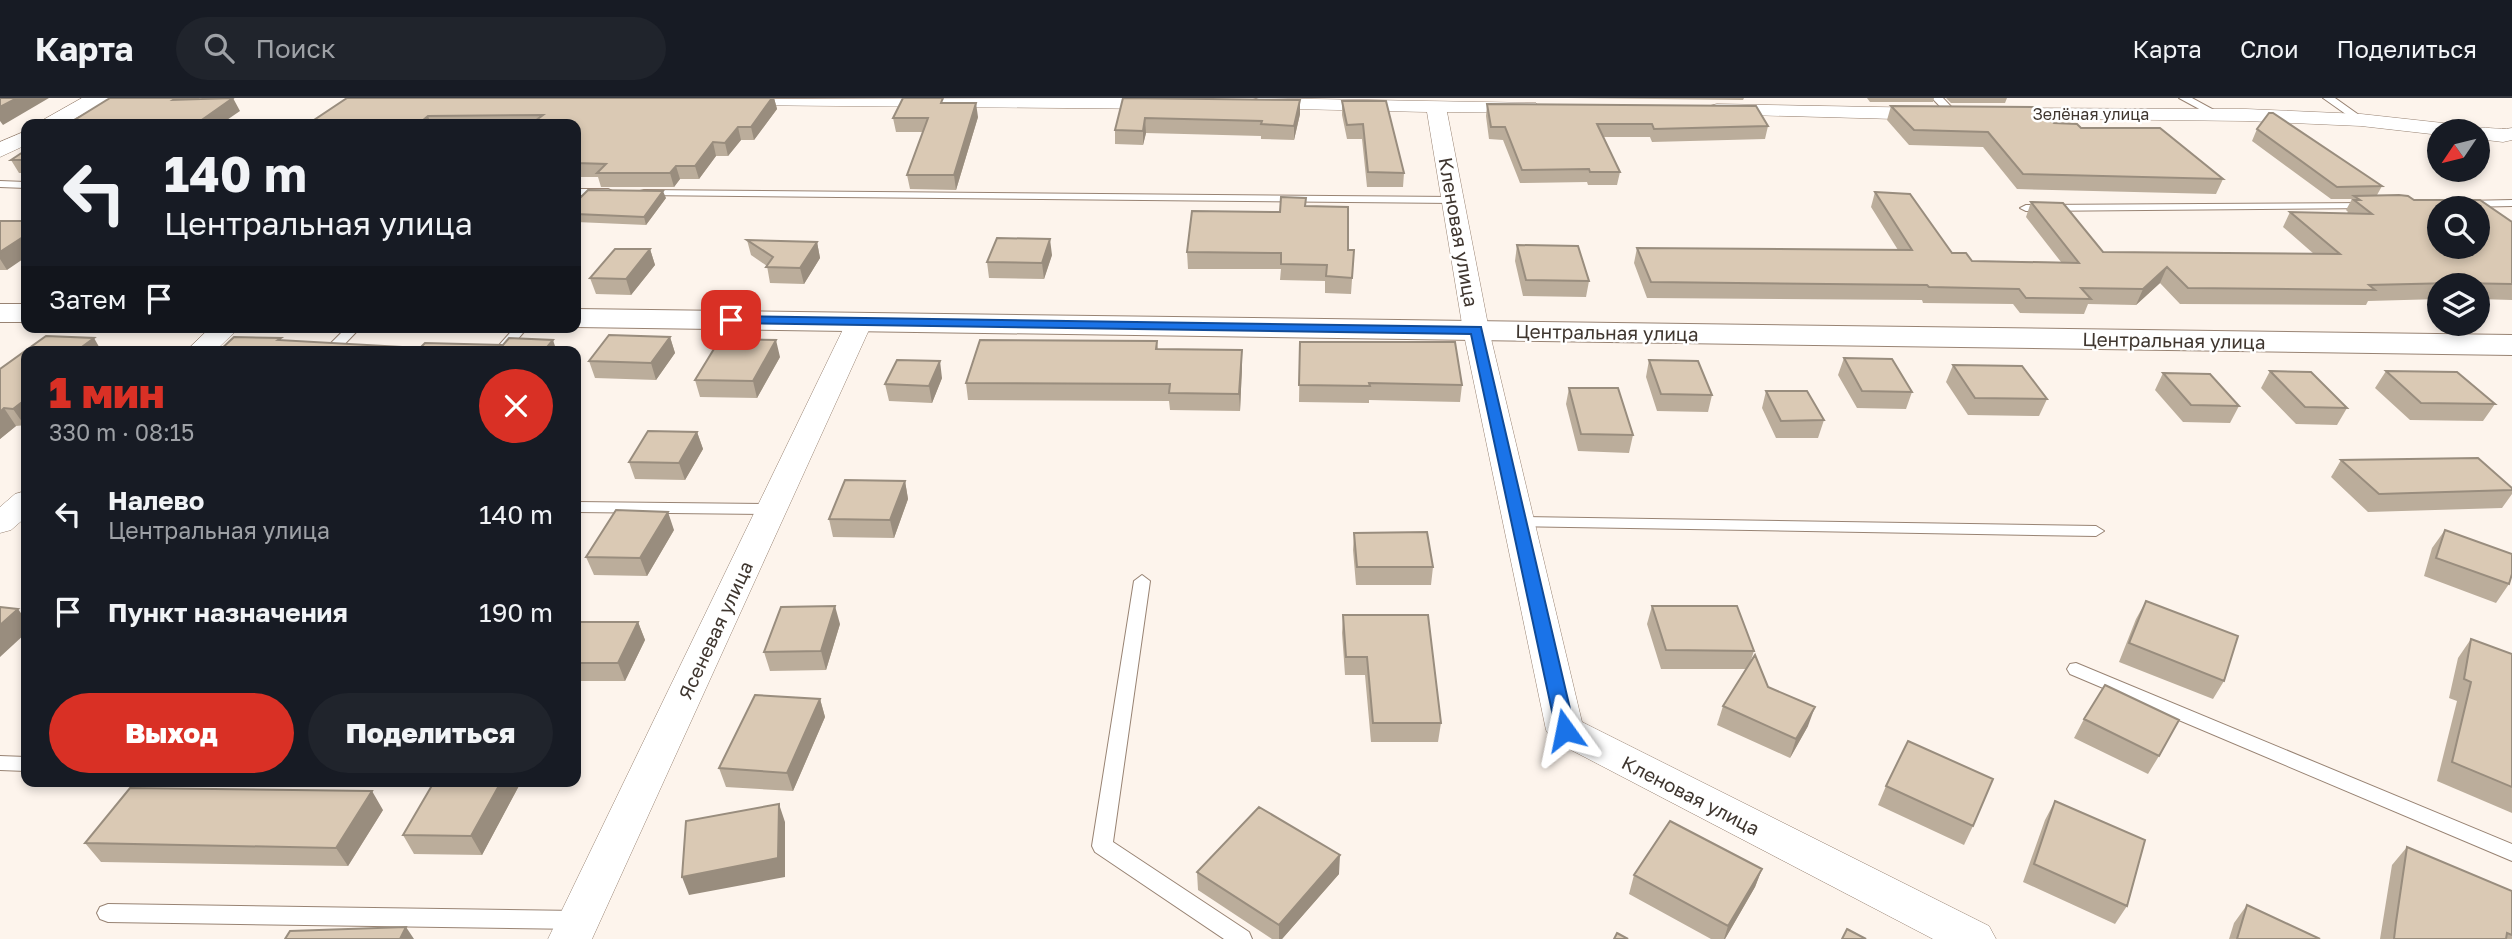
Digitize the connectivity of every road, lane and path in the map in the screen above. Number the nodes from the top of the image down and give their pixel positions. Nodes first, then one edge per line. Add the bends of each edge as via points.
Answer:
1 (175, 98) edge
2 (1937, 98) edge
3 (2185, 98) edge
4 (2328, 98) edge
5 (96, 99) edge
6 (716, 99) edge
7 (1187, 103) edge
8 (1242, 104) edge
9 (1436, 105) junction
10 (1548, 107) edge
11 (1701, 110) edge
12 (1967, 114) junction
13 (2218, 115) junction
14 (59, 119) edge
15 (2361, 120) junction
16 (2427, 127) edge
17 (2490, 135) edge
18 (2509, 138) edge
19 (21, 140) edge
20 (0, 151) edge
21 (0, 184) edge
22 (21, 185) edge
23 (581, 192) edge
24 (615, 192) edge
25 (629, 192) edge
26 (1453, 200) junction
27 (2512, 202) edge
28 (2490, 203) edge
29 (2388, 205) edge
30 (2026, 208) dead end
31 (0, 313) edge
32 (21, 313) edge
33 (581, 317) edge
34 (860, 321) junction
35 (1476, 330) junction
36 (219, 333) edge
37 (349, 333) edge
38 (517, 333) edge
39 (2512, 345) edge
40 (205, 346) edge
41 (335, 346) edge
42 (506, 346) edge
43 (21, 505) edge
44 (581, 507) edge
45 (772, 509) junction
46 (1519, 522) junction
47 (0, 523) edge
48 (2096, 531) dead end
49 (1142, 581) dead end
50 (2076, 669) dead end
51 (0, 763) edge
52 (21, 764) edge
53 (2512, 853) edge
54 (108, 913) dead end
55 (575, 930) edge
56 (1241, 939) edge
57 (1974, 939) edge

1 - 5 street
2 - 12 lane
3 - 13 lane
4 - 15 lane
5 - 14 street
6 - 7 street
8 - 9 street
9 - 10 street
9 - 26 street, Кленовая улица
11 - 12 street, Зелёная улица
12 - 13 street, Зелёная улица
13 - 15 street, Зелёная улица
15 - 16 street, Зелёная улица
17 - 18 street
19 - 20 street
21 - 22 lane
23 - 24 lane
25 - 26 lane
26 - 35 street, Кленовая улица
27 - 28 lane
29 - 30 lane
31 - 32 street
33 - 34 street, Центральная улица
34 - 35 street, Центральная улица
34 - 45 street, Ясеневая улица
35 - 39 street, Центральная улица
35 - 46 street, Кленовая улица
36 - 40 street
37 - 41 lane
38 - 42 lane
43 - 47 street
44 - 45 lane
45 - 55 street, Ясеневая улица
46 - 48 lane
46 - 57 street, Кленовая улица via 1565,730
49 - 56 lane via 1102,846
50 - 53 lane
51 - 52 lane
54 - 55 lane

